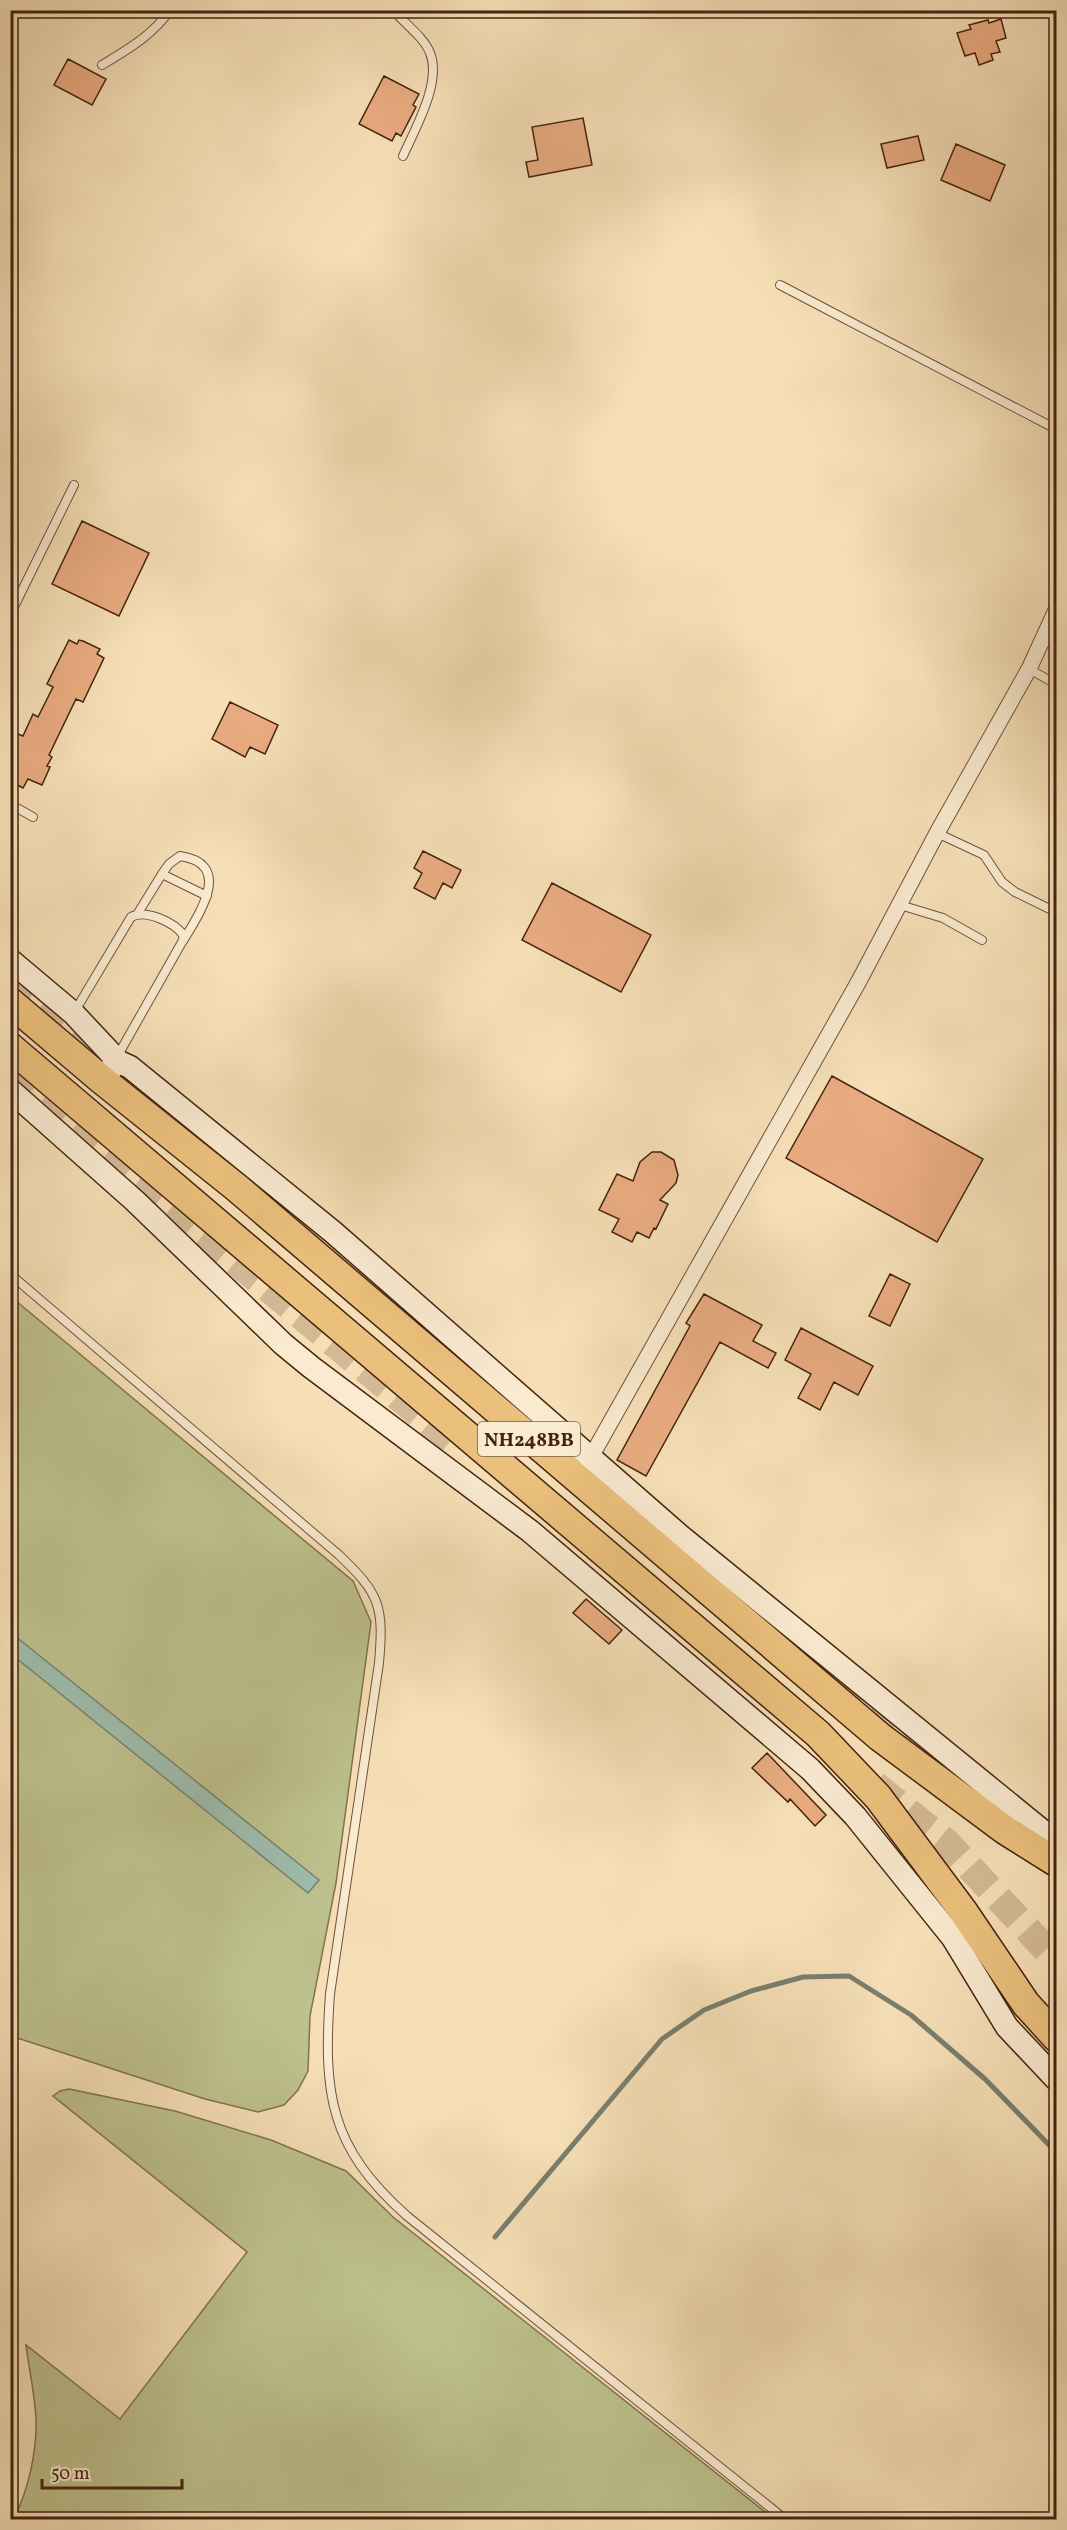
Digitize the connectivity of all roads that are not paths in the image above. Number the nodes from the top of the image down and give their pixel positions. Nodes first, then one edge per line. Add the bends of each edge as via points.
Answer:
1 (170, 10) edge
2 (393, 10) edge
3 (102, 65) dead end
4 (403, 156) dead end
5 (780, 285) dead end
6 (1056, 429) edge
7 (74, 485) dead end
8 (1056, 610) edge
9 (10, 615) edge
10 (1029, 669) junction
11 (1056, 684) edge
12 (10, 804) edge
13 (33, 817) dead end
14 (937, 832) junction
15 (162, 874) junction
16 (207, 896) junction
17 (900, 905) junction
18 (1056, 912) edge
19 (138, 913) junction
20 (982, 940) dead end
21 (182, 942) junction
22 (10, 960) edge
23 (10, 1002) edge
24 (73, 1013) junction
25 (10, 1047) edge
26 (112, 1067) junction
27 (10, 1090) edge
28 (10, 1274) edge
29 (583, 1469) junction
30 (1056, 1842) edge
31 (1056, 1862) edge
32 (1056, 2037) edge
33 (1056, 2079) edge
34 (786, 2520) edge

1 - 3 lane via 130,49
2 - 4 lane via 430,51 433,63 431,87
5 - 6 lane
7 - 9 lane
8 - 10 street
10 - 11 lane
10 - 14 street
12 - 13 lane
14 - 17 street
14 - 18 lane via 984,855 1002,882
15 - 16 lane
15 - 16 lane via 180,856 200,862 209,875
15 - 19 lane
16 - 21 lane
17 - 20 lane via 943,918
17 - 29 street
19 - 21 lane via 175,927 184,936
19 - 24 lane via 131,917
21 - 26 lane
22 - 24 street
23 - 26 highway, NH248BB
24 - 26 street
25 - 32 highway, NH248BB via 786,1705 878,1797 1026,2004
26 - 29 highway, NH248BB via 237,1188
27 - 33 street via 135,1201 302,1359 530,1531 810,1769 855,1816 953,1938 1007,2027
28 - 34 lane via 339,1555 372,1590 380,1620 379,1663 326,2034 327,2077 336,2114 352,2153 387,2198 407,2216
29 - 30 street via 679,1535
29 - 31 highway, NH248BB via 880,1737 1005,1830

